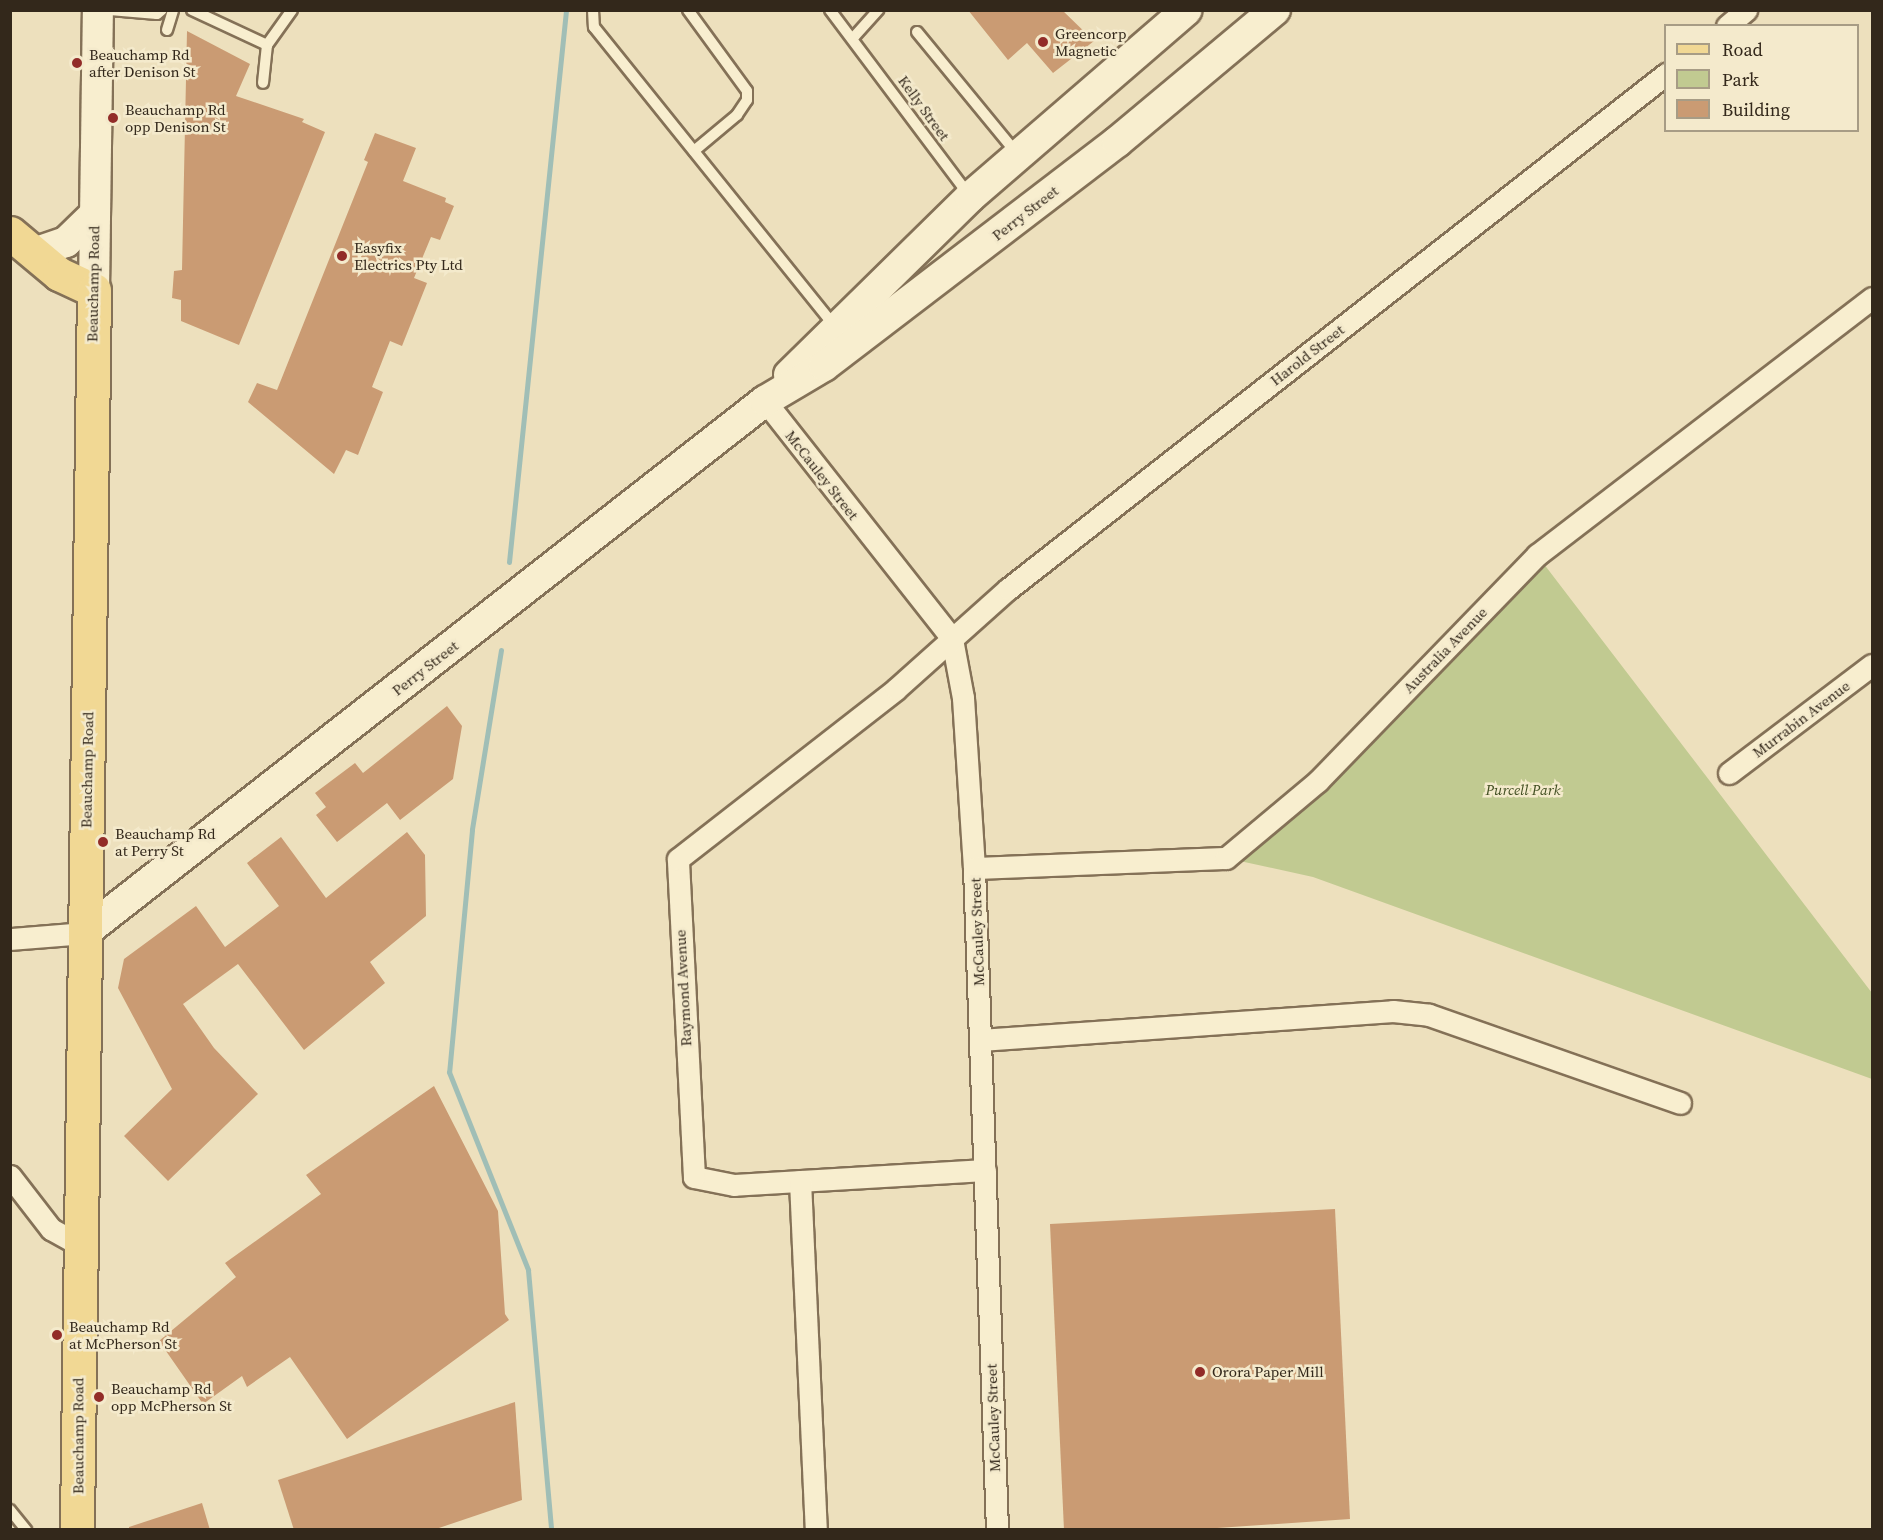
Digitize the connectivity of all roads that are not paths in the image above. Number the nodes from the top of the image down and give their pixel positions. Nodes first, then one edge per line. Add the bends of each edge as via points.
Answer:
1 (98, 10) edge
2 (110, 10) edge
3 (162, 10) edge
4 (173, 10) edge
5 (192, 10) edge
6 (292, 10) edge
7 (593, 10) edge
8 (688, 10) edge
9 (830, 10) edge
10 (878, 10) edge
11 (1187, 10) edge
12 (1275, 10) edge
13 (1746, 10) edge
14 (1729, 24) edge
15 (167, 30) dead end
16 (917, 32) dead end
17 (853, 38) junction
18 (267, 45) junction
19 (1664, 75) edge
20 (263, 83) dead end
21 (694, 151) junction
22 (1018, 155) junction
23 (970, 197) junction
24 (94, 215) junction
25 (993, 237) junction
26 (22, 243) edge
27 (94, 290) junction
28 (1872, 298) edge
29 (834, 327) junction
30 (765, 401) junction
31 (952, 639) junction
32 (1872, 665) edge
33 (1729, 773) dead end
34 (975, 868) junction
35 (84, 933) junction
36 (10, 939) edge
37 (981, 1040) junction
38 (1680, 1103) dead end
39 (985, 1170) junction
40 (10, 1176) edge
41 (800, 1181) junction
42 (80, 1245) junction
43 (10, 1510) edge
44 (26, 1530) edge
45 (77, 1530) edge
46 (816, 1530) edge
47 (997, 1530) edge

1 - 24 street, Beauchamp Road
2 - 3 lane via 157,14
4 - 15 lane
5 - 18 lane
6 - 18 lane
7 - 21 lane via 594,27
8 - 21 lane via 747,91 747,100 737,115
9 - 17 lane, Kelly Street
10 - 17 lane
11 - 22 street, Perry Street
12 - 25 street, Perry Street
13 - 14 street
16 - 22 lane
17 - 23 lane, Kelly Street
18 - 20 lane
19 - 31 street, Harold Street via 1018,581
21 - 29 lane
22 - 23 street, Perry Street
23 - 25 street
23 - 29 street, Perry Street
24 - 26 street via 66,242
24 - 27 street, Beauchamp Road
25 - 30 street, Perry Street via 825,366
26 - 27 main road via 59,274
27 - 35 main road, Beauchamp Road
28 - 34 street, Australia Avenue via 1537,555 1318,781 1226,858
29 - 30 street, Perry Street
30 - 31 street, McCauley Street
30 - 35 street, Perry Street
31 - 34 street, McCauley Street via 963,698
31 - 41 street, Raymond Avenue via 896,689 678,859 694,1177 734,1185
32 - 33 street, Murrabin Avenue
34 - 37 street, McCauley Street
35 - 36 street
35 - 42 main road, Beauchamp Road
37 - 38 street via 1394,1011 1429,1015
37 - 39 street, McCauley Street
39 - 41 street, Raymond Avenue
39 - 47 street, McCauley Street
40 - 42 street via 51,1229
41 - 46 street
42 - 45 main road, Beauchamp Road
43 - 44 lane

